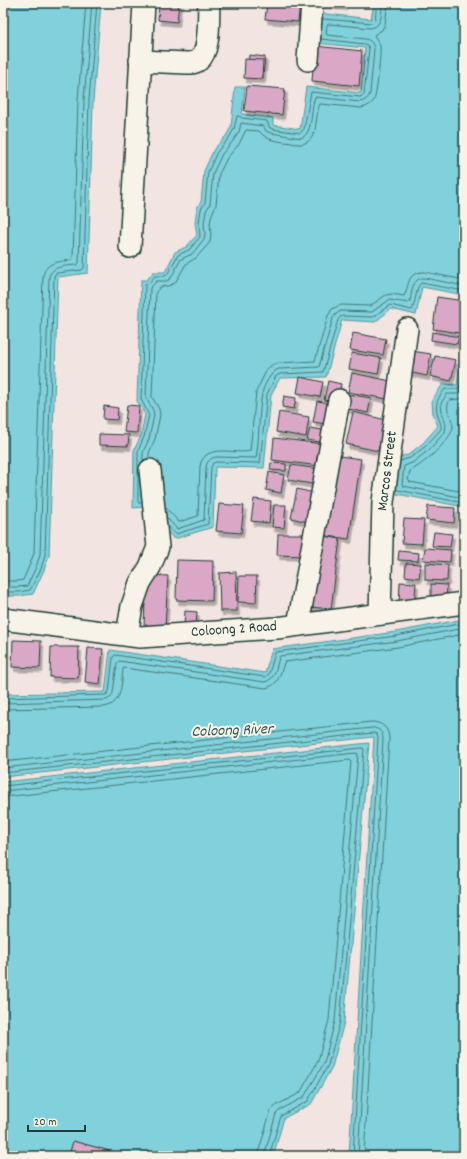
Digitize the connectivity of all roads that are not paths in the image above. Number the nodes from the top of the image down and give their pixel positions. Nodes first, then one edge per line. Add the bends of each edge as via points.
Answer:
1 (144, 3) edge
2 (209, 3) edge
3 (312, 3) edge
4 (308, 60) dead end
5 (140, 61) junction
6 (130, 247) dead end
7 (407, 329) dead end
8 (339, 400) dead end
9 (150, 470) dead end
10 (464, 603) edge
11 (380, 614) junction
12 (3, 619) edge
13 (298, 625) junction
14 (127, 635) junction

1 - 5 street
2 - 5 street via 207,44 200,59 194,63
3 - 4 street
5 - 6 street
7 - 11 street, Marcos Street via 383,502
8 - 13 street
9 - 14 street via 158,547 140,583 132,606
10 - 11 street, Coloong 2 Road
11 - 13 street, Coloong 2 Road
12 - 14 street, Coloong 2 Road
13 - 14 street, Coloong 2 Road via 140,637

